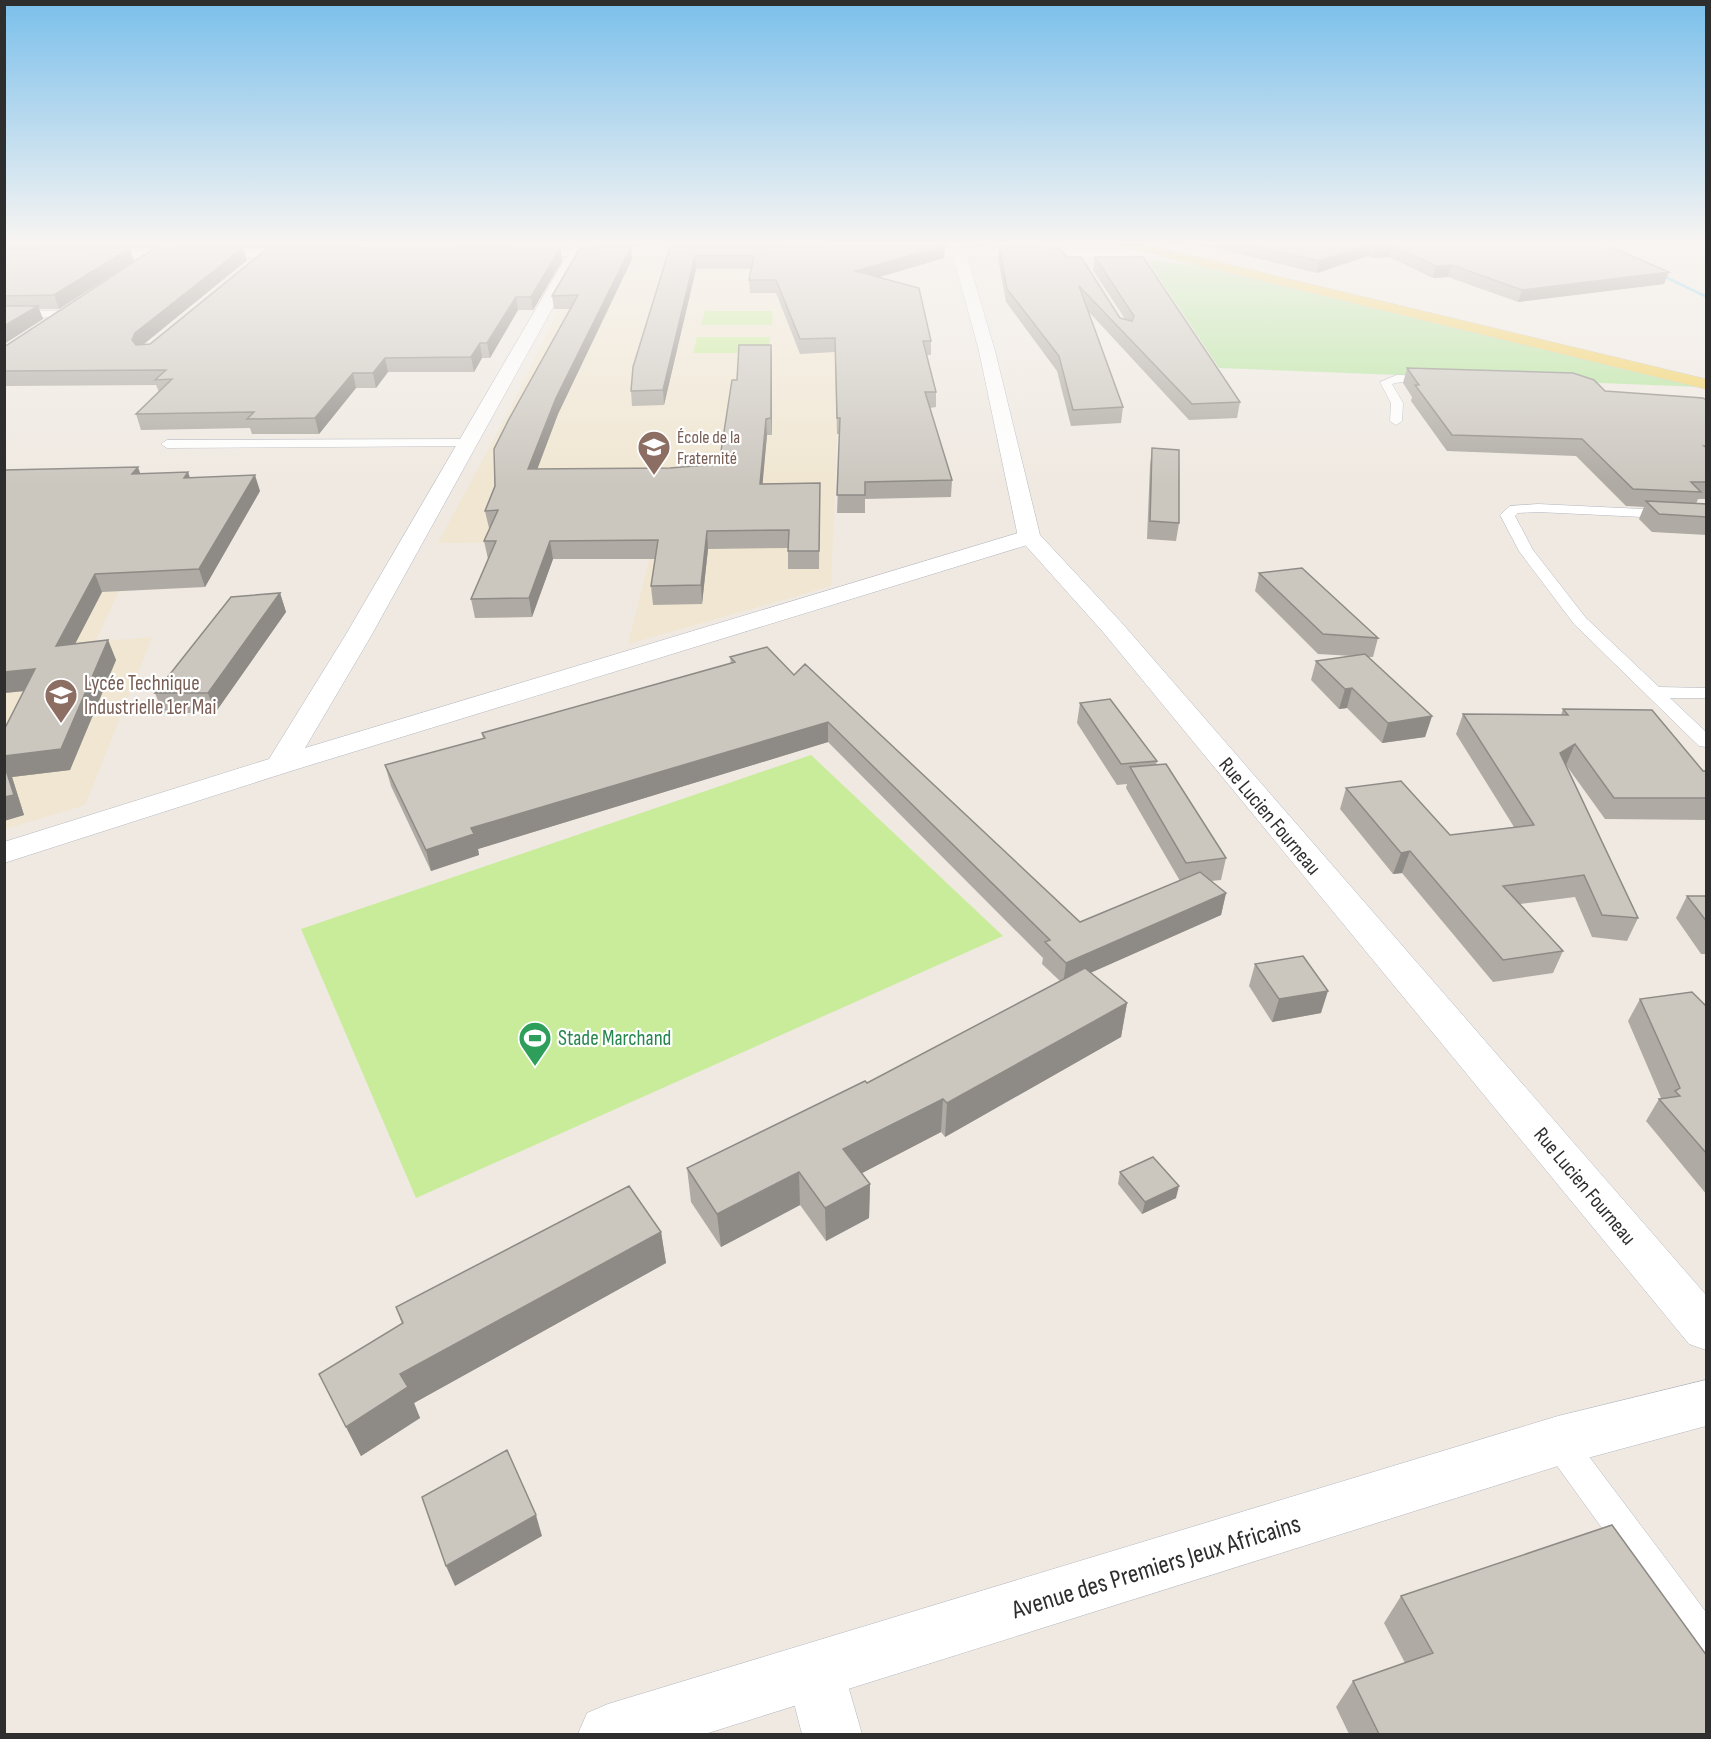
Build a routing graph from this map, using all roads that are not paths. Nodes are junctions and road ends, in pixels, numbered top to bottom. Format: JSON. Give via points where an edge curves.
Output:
{"nodes":[{"id":1,"x":53,"y":323,"type":"edge"},
{"id":2,"x":537,"y":323,"type":"edge"},
{"id":3,"x":979,"y":323,"type":"edge"},
{"id":4,"x":1455,"y":323,"type":"edge"},
{"id":5,"x":1492,"y":323,"type":"edge"},
{"id":6,"x":43,"y":330,"type":"edge"},
{"id":7,"x":1707,"y":374,"type":"edge"},
{"id":8,"x":1440,"y":379,"type":"edge"},
{"id":9,"x":1707,"y":384,"type":"edge"},
{"id":10,"x":1396,"y":421,"type":"dead end"},
{"id":11,"x":469,"y":443,"type":"junction"},
{"id":12,"x":167,"y":444,"type":"dead end"},
{"id":13,"x":1707,"y":516,"type":"edge"},
{"id":14,"x":1029,"y":537,"type":"junction"},
{"id":15,"x":1654,"y":692,"type":"junction"},
{"id":16,"x":1707,"y":693,"type":"edge"},
{"id":17,"x":1707,"y":742,"type":"edge"},
{"id":18,"x":280,"y":765,"type":"junction"},
{"id":19,"x":4,"y":853,"type":"edge"},
{"id":20,"x":1707,"y":1329,"type":"edge"},
{"id":21,"x":1707,"y":1403,"type":"edge"},
{"id":22,"x":1557,"y":1441,"type":"junction"},
{"id":23,"x":1707,"y":1641,"type":"edge"},
{"id":24,"x":815,"y":1672,"type":"junction"},
{"id":25,"x":608,"y":1734,"type":"edge"},
{"id":26,"x":832,"y":1734,"type":"edge"}],
"edges":[{"from":1,"to":6,"type":"street"},
{"from":2,"to":11,"type":"street"},
{"from":3,"to":14,"type":"street","name":"Rue Lucien Fourneau"},
{"from":4,"to":9,"type":"main road"},
{"from":5,"to":7,"type":"main road"},
{"from":8,"to":10,"type":"lane","via":[[1397,378],[1386,382],[1397,402]]},
{"from":11,"to":12,"type":"lane"},
{"from":11,"to":18,"type":"street"},
{"from":13,"to":15,"type":"lane","via":[[1538,508],[1515,509],[1507,515],[1526,551],[1580,621]]},
{"from":14,"to":18,"type":"street"},
{"from":14,"to":20,"type":"street","name":"Rue Lucien Fourneau","via":[[1112,627]]},
{"from":15,"to":16,"type":"lane"},
{"from":15,"to":17,"type":"lane"},
{"from":18,"to":19,"type":"street"},
{"from":21,"to":22,"type":"street","name":"Avenue des Premiers Jeux Africains"},
{"from":22,"to":23,"type":"lane"},
{"from":22,"to":24,"type":"street","name":"Avenue des Premiers Jeux Africains"},
{"from":24,"to":25,"type":"street","name":"Avenue des Premiers Jeux Africains"},
{"from":24,"to":26,"type":"street"}]}
